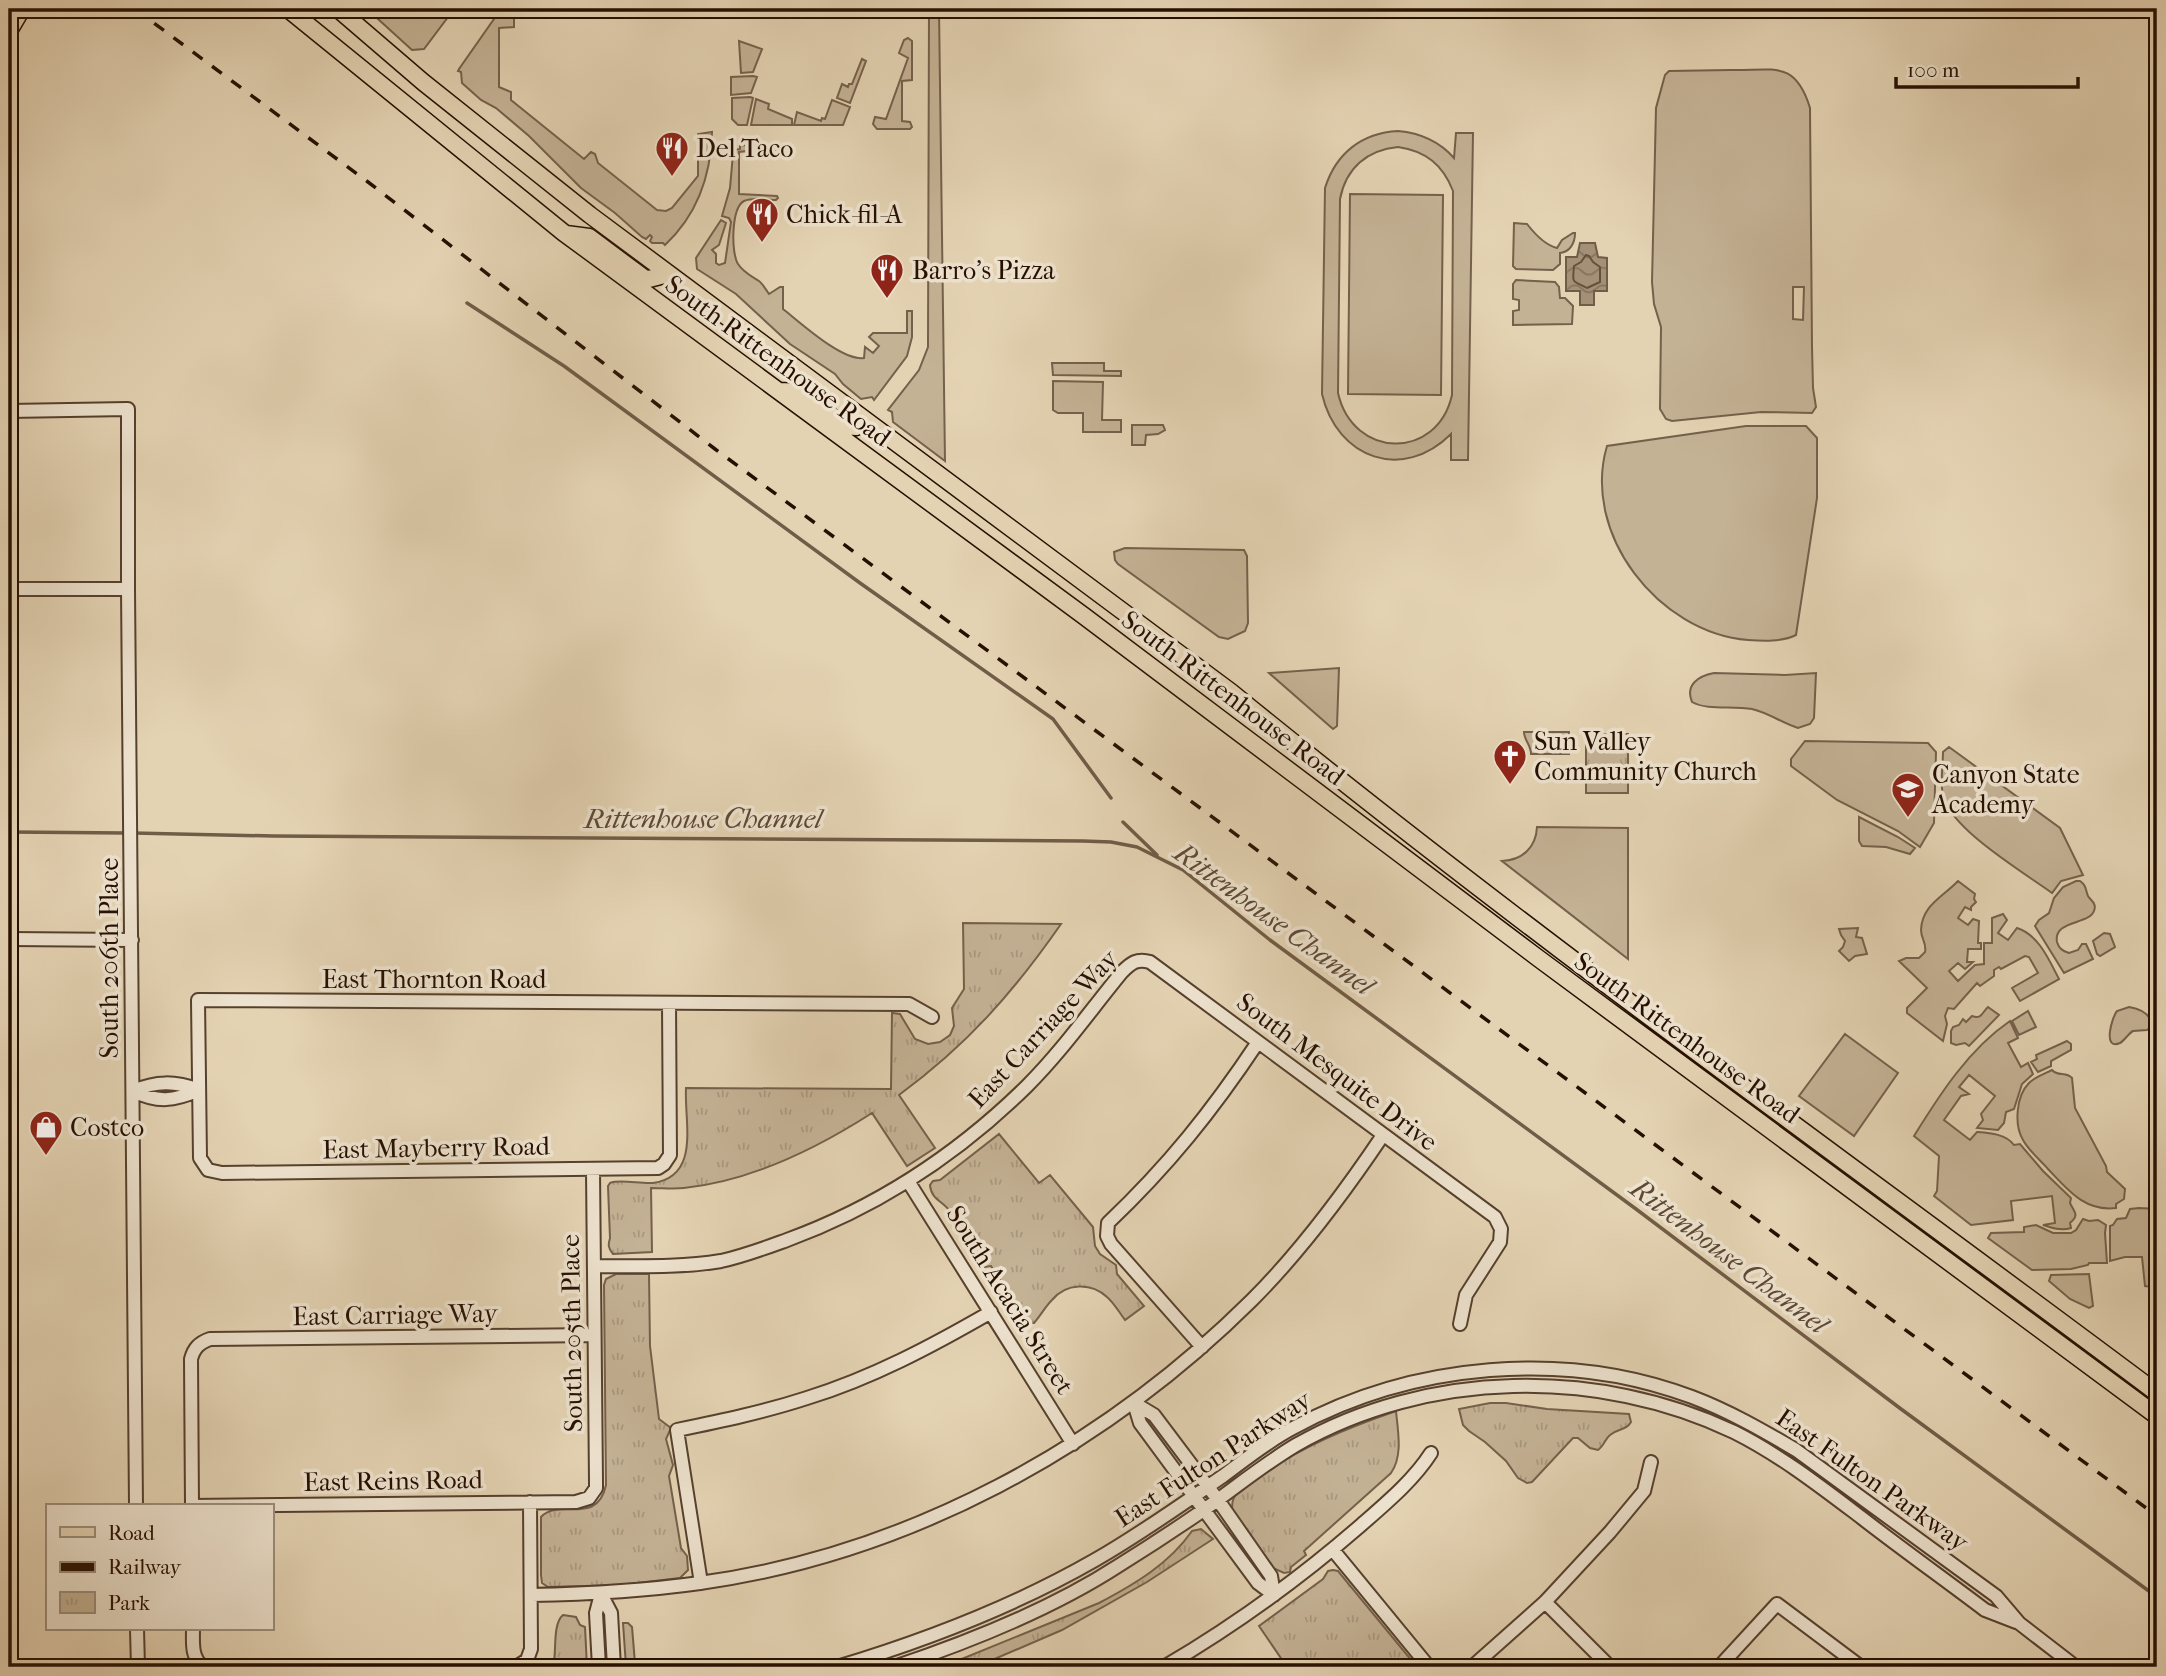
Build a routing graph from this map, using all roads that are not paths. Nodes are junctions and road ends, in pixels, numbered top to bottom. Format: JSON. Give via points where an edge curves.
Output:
{"nodes":[{"id":1,"x":22,"y":9,"type":"edge"},
{"id":2,"x":288,"y":9,"type":"edge"},
{"id":3,"x":338,"y":9,"type":"edge"},
{"id":4,"x":9,"y":31,"type":"edge"},
{"id":5,"x":423,"y":82,"type":"junction"},
{"id":6,"x":404,"y":103,"type":"junction"},
{"id":7,"x":564,"y":233,"type":"junction"},
{"id":8,"x":668,"y":274,"type":"junction"},
{"id":9,"x":777,"y":390,"type":"junction"},
{"id":10,"x":9,"y":411,"type":"edge"},
{"id":11,"x":866,"y":422,"type":"junction"},
{"id":12,"x":9,"y":589,"type":"edge"},
{"id":13,"x":128,"y":589,"type":"junction"},
{"id":14,"x":1227,"y":689,"type":"junction"},
{"id":15,"x":1211,"y":711,"type":"junction"},
{"id":16,"x":9,"y":939,"type":"edge"},
{"id":17,"x":132,"y":940,"type":"junction"},
{"id":18,"x":1140,"y":960,"type":"joint"},
{"id":19,"x":669,"y":1003,"type":"junction"},
{"id":20,"x":932,"y":1017,"type":"dead end"},
{"id":21,"x":1258,"y":1042,"type":"junction"},
{"id":22,"x":199,"y":1090,"type":"junction"},
{"id":23,"x":133,"y":1091,"type":"junction"},
{"id":24,"x":1384,"y":1135,"type":"junction"},
{"id":25,"x":593,"y":1170,"type":"junction"},
{"id":26,"x":908,"y":1181,"type":"junction"},
{"id":27,"x":1876,"y":1185,"type":"junction"},
{"id":28,"x":1864,"y":1200,"type":"junction"},
{"id":29,"x":594,"y":1266,"type":"junction"},
{"id":30,"x":991,"y":1312,"type":"junction"},
{"id":31,"x":1460,"y":1324,"type":"dead end"},
{"id":32,"x":594,"y":1335,"type":"junction"},
{"id":33,"x":1202,"y":1347,"type":"junction"},
{"id":34,"x":2157,"y":1393,"type":"edge"},
{"id":35,"x":1134,"y":1403,"type":"junction"},
{"id":36,"x":2157,"y":1416,"type":"edge"},
{"id":37,"x":1073,"y":1444,"type":"junction"},
{"id":38,"x":1431,"y":1453,"type":"dead end"},
{"id":39,"x":1651,"y":1462,"type":"dead end"},
{"id":40,"x":1208,"y":1486,"type":"junction"},
{"id":41,"x":592,"y":1495,"type":"joint"},
{"id":42,"x":1195,"y":1495,"type":"junction"},
{"id":43,"x":1218,"y":1500,"type":"junction"},
{"id":44,"x":530,"y":1502,"type":"junction"},
{"id":45,"x":136,"y":1504,"type":"edge"},
{"id":46,"x":192,"y":1504,"type":"edge"},
{"id":47,"x":273,"y":1505,"type":"edge"},
{"id":48,"x":1205,"y":1509,"type":"junction"},
{"id":49,"x":1332,"y":1550,"type":"junction"},
{"id":50,"x":701,"y":1583,"type":"junction"},
{"id":51,"x":601,"y":1594,"type":"junction"},
{"id":52,"x":531,"y":1595,"type":"junction"},
{"id":53,"x":1274,"y":1595,"type":"junction"},
{"id":54,"x":1545,"y":1602,"type":"junction"},
{"id":55,"x":2019,"y":1623,"type":"junction"},
{"id":56,"x":137,"y":1630,"type":"edge"},
{"id":57,"x":193,"y":1630,"type":"edge"},
{"id":58,"x":521,"y":1663,"type":"edge"},
{"id":59,"x":138,"y":1667,"type":"edge"},
{"id":60,"x":202,"y":1667,"type":"edge"},
{"id":61,"x":599,"y":1667,"type":"edge"},
{"id":62,"x":614,"y":1667,"type":"edge"},
{"id":63,"x":837,"y":1667,"type":"edge"},
{"id":64,"x":894,"y":1667,"type":"edge"},
{"id":65,"x":1164,"y":1667,"type":"edge"},
{"id":66,"x":1429,"y":1667,"type":"edge"},
{"id":67,"x":1472,"y":1667,"type":"edge"},
{"id":68,"x":1610,"y":1667,"type":"edge"},
{"id":69,"x":1719,"y":1667,"type":"edge"},
{"id":70,"x":1861,"y":1667,"type":"edge"},
{"id":71,"x":2076,"y":1667,"type":"edge"}],
"edges":[{"from":1,"to":4,"type":"main road"},
{"from":2,"to":6,"type":"main road","name":"South Rittenhouse Road"},
{"from":3,"to":5,"type":"main road","name":"South Rittenhouse Road"},
{"from":5,"to":6,"type":"main road"},
{"from":5,"to":8,"type":"main road","name":"South Rittenhouse Road"},
{"from":6,"to":7,"type":"main road","name":"South Rittenhouse Road"},
{"from":7,"to":8,"type":"main road","via":[[589,237],[644,278]]},
{"from":7,"to":9,"type":"main road","name":"South Rittenhouse Road"},
{"from":8,"to":11,"type":"main road","name":"South Rittenhouse Road"},
{"from":9,"to":11,"type":"main road","via":[[799,392],[847,426]]},
{"from":9,"to":15,"type":"main road","name":"South Rittenhouse Road"},
{"from":10,"to":13,"type":"street","name":"South 206th Place","via":[[128,410]]},
{"from":11,"to":14,"type":"main road","name":"South Rittenhouse Road"},
{"from":12,"to":13,"type":"street"},
{"from":13,"to":17,"type":"street","name":"South 206th Place"},
{"from":14,"to":15,"type":"main road"},
{"from":14,"to":27,"type":"main road","name":"South Rittenhouse Road","via":[[1646,1015]]},
{"from":15,"to":28,"type":"main road","name":"South Rittenhouse Road"},
{"from":16,"to":17,"type":"street"},
{"from":17,"to":23,"type":"street","name":"South 206th Place"},
{"from":18,"to":21,"type":"street","name":"South Mesquite Drive","via":[[1150,962]]},
{"from":18,"to":26,"type":"street","name":"East Carriage Way","via":[[1122,972],[1027,1086],[982,1127]]},
{"from":19,"to":20,"type":"street","name":"East Thornton Road","via":[[909,1004]]},
{"from":19,"to":22,"type":"street","name":"East Thornton Road","via":[[198,1000]]},
{"from":19,"to":25,"type":"street","name":"East Mayberry Road","via":[[668,1160],[651,1169]]},
{"from":21,"to":24,"type":"street","name":"South Mesquite Drive"},
{"from":21,"to":33,"type":"street","via":[[1186,1143],[1108,1223],[1111,1244]]},
{"from":22,"to":23,"type":"street","via":[[179,1099],[150,1099]]},
{"from":22,"to":25,"type":"street","name":"East Mayberry Road","via":[[200,1158],[208,1170],[222,1173]]},
{"from":23,"to":45,"type":"street","name":"South 206th Place"},
{"from":24,"to":31,"type":"street","name":"South Mesquite Drive","via":[[1495,1217],[1502,1228],[1500,1242],[1466,1295]]},
{"from":24,"to":33,"type":"street","via":[[1297,1251]]},
{"from":25,"to":29,"type":"street","name":"South 205th Place"},
{"from":26,"to":29,"type":"street","name":"East Carriage Way","via":[[807,1233],[722,1261]]},
{"from":26,"to":30,"type":"street","name":"South Acacia Street"},
{"from":27,"to":28,"type":"main road"},
{"from":27,"to":34,"type":"main road","name":"South Rittenhouse Road"},
{"from":28,"to":36,"type":"main road","name":"South Rittenhouse Road"},
{"from":29,"to":32,"type":"street","name":"South 205th Place"},
{"from":30,"to":37,"type":"street","name":"South Acacia Street"},
{"from":30,"to":50,"type":"street","via":[[932,1346],[846,1384],[743,1417],[677,1430]]},
{"from":32,"to":41,"type":"street","name":"South 205th Place","via":[[596,1482]]},
{"from":32,"to":46,"type":"street","name":"East Carriage Way","via":[[210,1339],[197,1346],[191,1359]]},
{"from":33,"to":35,"type":"street"},
{"from":35,"to":37,"type":"street"},
{"from":35,"to":40,"type":"street","via":[[1154,1415]]},
{"from":35,"to":42,"type":"street","via":[[1140,1423]]},
{"from":37,"to":50,"type":"street","via":[[1015,1478],[893,1532],[766,1571]]},
{"from":38,"to":49,"type":"street","via":[[1413,1476]]},
{"from":39,"to":54,"type":"street","via":[[1644,1491]]},
{"from":40,"to":42,"type":"street","name":"East Fulton Parkway"},
{"from":40,"to":43,"type":"street"},
{"from":40,"to":55,"type":"street","name":"East Fulton Parkway","via":[[1291,1429],[1407,1384],[1485,1371],[1566,1370],[1606,1375],[1692,1397],[1796,1450],[1996,1596]]},
{"from":41,"to":44,"type":"street","name":"East Reins Road","via":[[576,1502]]},
{"from":42,"to":48,"type":"street"},
{"from":42,"to":63,"type":"street","name":"East Fulton Parkway","via":[[1097,1559],[1017,1600],[928,1639]]},
{"from":43,"to":48,"type":"street","name":"East Fulton Parkway"},
{"from":43,"to":53,"type":"street","via":[[1271,1576]]},
{"from":43,"to":55,"type":"street","name":"East Fulton Parkway","via":[[1297,1445],[1409,1400],[1472,1389],[1583,1388],[1665,1406],[1734,1432],[1809,1479],[1985,1610]]},
{"from":44,"to":47,"type":"street","name":"East Reins Road"},
{"from":44,"to":52,"type":"street"},
{"from":48,"to":53,"type":"street","via":[[1258,1583]]},
{"from":48,"to":64,"type":"street","name":"East Fulton Parkway","via":[[1058,1599],[978,1637]]},
{"from":49,"to":53,"type":"street"},
{"from":49,"to":66,"type":"street"},
{"from":50,"to":51,"type":"street"},
{"from":51,"to":52,"type":"street"},
{"from":51,"to":61,"type":"street","via":[[596,1613]]},
{"from":51,"to":62,"type":"street","via":[[611,1614]]},
{"from":52,"to":58,"type":"street","via":[[531,1648]]},
{"from":53,"to":65,"type":"street"},
{"from":54,"to":67,"type":"street"},
{"from":54,"to":68,"type":"street"},
{"from":55,"to":71,"type":"street","name":"East Fulton Parkway"},
{"from":56,"to":59,"type":"street"},
{"from":57,"to":60,"type":"street","via":[[193,1652]]},
{"from":69,"to":70,"type":"street","via":[[1777,1604]]}]}
